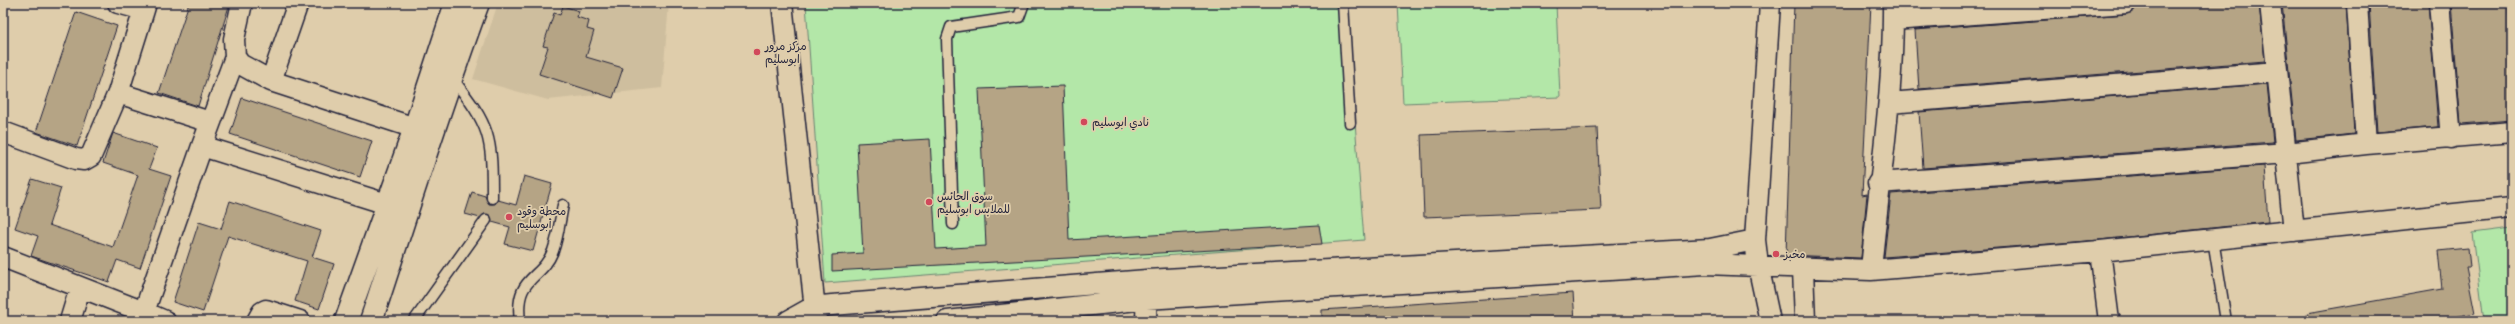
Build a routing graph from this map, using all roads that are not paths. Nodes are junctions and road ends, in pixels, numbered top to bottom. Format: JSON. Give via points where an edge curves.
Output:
{"nodes":[{"id":1,"x":118,"y":3,"type":"edge"},
{"id":2,"x":242,"y":3,"type":"edge"},
{"id":3,"x":298,"y":3,"type":"edge"},
{"id":4,"x":456,"y":3,"type":"edge"},
{"id":5,"x":478,"y":3,"type":"edge"},
{"id":6,"x":782,"y":3,"type":"edge"},
{"id":7,"x":1024,"y":3,"type":"edge"},
{"id":8,"x":1343,"y":3,"type":"edge"},
{"id":9,"x":1770,"y":3,"type":"edge"},
{"id":10,"x":2126,"y":3,"type":"edge"},
{"id":11,"x":2270,"y":3,"type":"edge"},
{"id":12,"x":2356,"y":3,"type":"edge"},
{"id":13,"x":2439,"y":3,"type":"edge"},
{"id":14,"x":145,"y":6,"type":"edge"},
{"id":15,"x":1893,"y":12,"type":"edge"},
{"id":16,"x":234,"y":57,"type":"junction"},
{"id":17,"x":2277,"y":72,"type":"junction"},
{"id":18,"x":451,"y":76,"type":"junction"},
{"id":19,"x":271,"y":81,"type":"junction"},
{"id":20,"x":118,"y":93,"type":"junction"},
{"id":21,"x":1889,"y":103,"type":"junction"},
{"id":22,"x":210,"y":122,"type":"junction"},
{"id":23,"x":1350,"y":123,"type":"dead end"},
{"id":24,"x":415,"y":128,"type":"junction"},
{"id":25,"x":3,"y":132,"type":"edge"},
{"id":26,"x":2512,"y":132,"type":"edge"},
{"id":27,"x":2452,"y":138,"type":"junction"},
{"id":28,"x":2366,"y":144,"type":"junction"},
{"id":29,"x":202,"y":146,"type":"junction"},
{"id":30,"x":2287,"y":153,"type":"junction"},
{"id":31,"x":1878,"y":183,"type":"junction"},
{"id":32,"x":492,"y":198,"type":"dead end"},
{"id":33,"x":387,"y":204,"type":"junction"},
{"id":34,"x":563,"y":205,"type":"dead end"},
{"id":35,"x":2512,"y":208,"type":"edge"},
{"id":36,"x":486,"y":220,"type":"dead end"},
{"id":37,"x":953,"y":224,"type":"dead end"},
{"id":38,"x":2294,"y":231,"type":"junction"},
{"id":39,"x":2213,"y":239,"type":"junction"},
{"id":40,"x":1755,"y":240,"type":"junction"},
{"id":41,"x":2100,"y":251,"type":"junction"},
{"id":42,"x":3,"y":257,"type":"edge"},
{"id":43,"x":1758,"y":265,"type":"junction"},
{"id":44,"x":1802,"y":269,"type":"junction"},
{"id":45,"x":1871,"y":270,"type":"junction"},
{"id":46,"x":80,"y":288,"type":"junction"},
{"id":47,"x":1147,"y":290,"type":"junction"},
{"id":48,"x":815,"y":314,"type":"edge"},
{"id":49,"x":143,"y":316,"type":"edge"},
{"id":50,"x":70,"y":321,"type":"edge"},
{"id":51,"x":165,"y":321,"type":"edge"},
{"id":52,"x":257,"y":321,"type":"edge"},
{"id":53,"x":300,"y":321,"type":"edge"},
{"id":54,"x":346,"y":321,"type":"edge"},
{"id":55,"x":371,"y":321,"type":"edge"},
{"id":56,"x":414,"y":321,"type":"edge"},
{"id":57,"x":520,"y":321,"type":"edge"},
{"id":58,"x":788,"y":321,"type":"edge"},
{"id":59,"x":947,"y":321,"type":"edge"},
{"id":60,"x":1146,"y":321,"type":"edge"},
{"id":61,"x":1770,"y":321,"type":"edge"},
{"id":62,"x":1805,"y":321,"type":"edge"},
{"id":63,"x":2109,"y":321,"type":"edge"},
{"id":64,"x":2226,"y":321,"type":"edge"}],
"edges":[{"from":1,"to":14,"type":"street"},
{"from":2,"to":16,"type":"street","via":[[234,39]]},
{"from":3,"to":19,"type":"street"},
{"from":4,"to":24,"type":"main road"},
{"from":5,"to":18,"type":"main road"},
{"from":6,"to":48,"type":"street"},
{"from":7,"to":37,"type":"lane","via":[[1019,17],[951,26],[947,39]]},
{"from":8,"to":23,"type":"lane"},
{"from":9,"to":40,"type":"street"},
{"from":10,"to":15,"type":"street"},
{"from":11,"to":17,"type":"street"},
{"from":12,"to":28,"type":"street"},
{"from":13,"to":27,"type":"street"},
{"from":14,"to":20,"type":"street"},
{"from":15,"to":21,"type":"street"},
{"from":16,"to":19,"type":"street","via":[[240,64]]},
{"from":16,"to":22,"type":"street"},
{"from":17,"to":21,"type":"street"},
{"from":17,"to":30,"type":"street"},
{"from":18,"to":32,"type":"lane","via":[[476,108],[487,129],[492,150]]},
{"from":18,"to":55,"type":"main road"},
{"from":19,"to":24,"type":"street"},
{"from":20,"to":22,"type":"street"},
{"from":20,"to":25,"type":"street","via":[[94,150],[84,160]]},
{"from":21,"to":31,"type":"street"},
{"from":22,"to":29,"type":"street"},
{"from":24,"to":33,"type":"main road"},
{"from":26,"to":27,"type":"street"},
{"from":27,"to":28,"type":"street"},
{"from":28,"to":30,"type":"street"},
{"from":29,"to":33,"type":"street"},
{"from":29,"to":49,"type":"street"},
{"from":30,"to":31,"type":"street"},
{"from":30,"to":38,"type":"street"},
{"from":31,"to":45,"type":"street"},
{"from":33,"to":54,"type":"main road"},
{"from":34,"to":57,"type":"lane","via":[[552,252],[524,284],[518,308]]},
{"from":35,"to":38,"type":"street"},
{"from":36,"to":56,"type":"lane"},
{"from":38,"to":39,"type":"street"},
{"from":39,"to":41,"type":"street"},
{"from":39,"to":64,"type":"lane"},
{"from":40,"to":43,"type":"street"},
{"from":40,"to":47,"type":"street","via":[[1710,249]]},
{"from":41,"to":45,"type":"street"},
{"from":41,"to":63,"type":"street"},
{"from":42,"to":46,"type":"street"},
{"from":43,"to":44,"type":"street"},
{"from":43,"to":47,"type":"street","via":[[1705,264]]},
{"from":43,"to":61,"type":"street"},
{"from":44,"to":45,"type":"street"},
{"from":44,"to":62,"type":"street"},
{"from":46,"to":49,"type":"street"},
{"from":46,"to":50,"type":"street"},
{"from":47,"to":48,"type":"street"},
{"from":47,"to":59,"type":"street"},
{"from":47,"to":60,"type":"street"},
{"from":48,"to":58,"type":"street"},
{"from":49,"to":51,"type":"street"},
{"from":52,"to":53,"type":"street","via":[[266,310]]}]}
